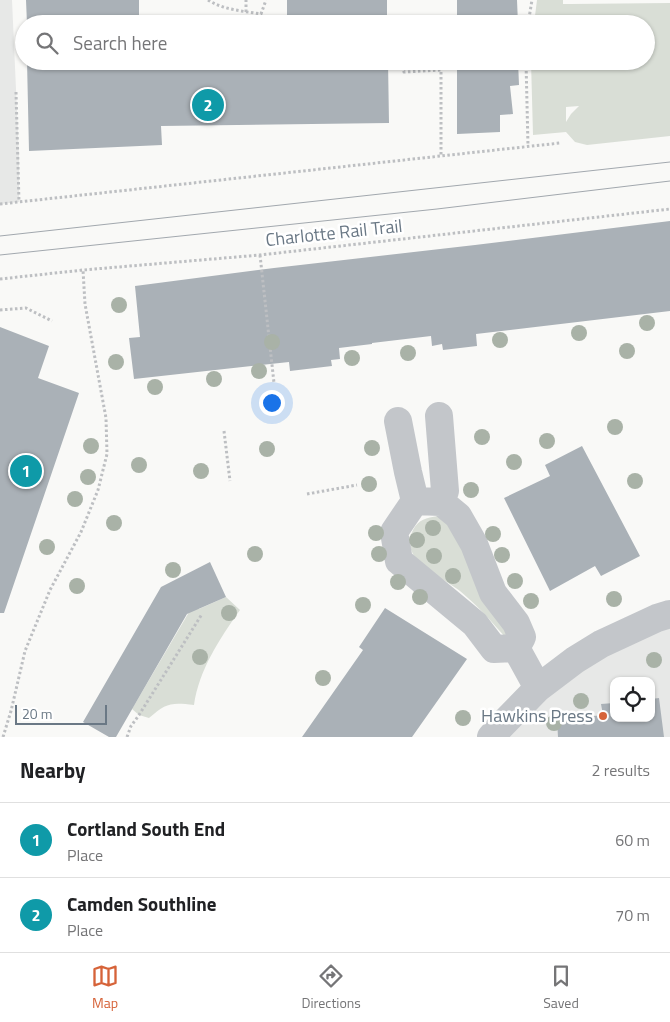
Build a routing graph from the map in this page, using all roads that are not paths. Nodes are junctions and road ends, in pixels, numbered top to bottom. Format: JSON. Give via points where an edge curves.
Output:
{"nodes":[{"id":1,"x":439,"y":416,"type":"dead end"},
{"id":2,"x":398,"y":421,"type":"dead end"},
{"id":3,"x":428,"y":502,"type":"junction"},
{"id":4,"x":670,"y":614,"type":"edge"},
{"id":5,"x":516,"y":648,"type":"junction"},
{"id":6,"x":538,"y":688,"type":"junction"},
{"id":7,"x":492,"y":737,"type":"edge"}],
"edges":[{"from":1,"to":3,"type":"street","via":[[445,491]]},
{"from":2,"to":3,"type":"street","via":[[408,472]]},
{"from":3,"to":5,"type":"street","via":[[458,516],[474,544],[493,593],[516,623],[522,637]]},
{"from":3,"to":5,"type":"street","via":[[394,532],[399,561],[475,624],[494,649]]},
{"from":4,"to":6,"type":"street","via":[[601,644]]},
{"from":5,"to":6,"type":"street"},
{"from":6,"to":7,"type":"street"}]}
